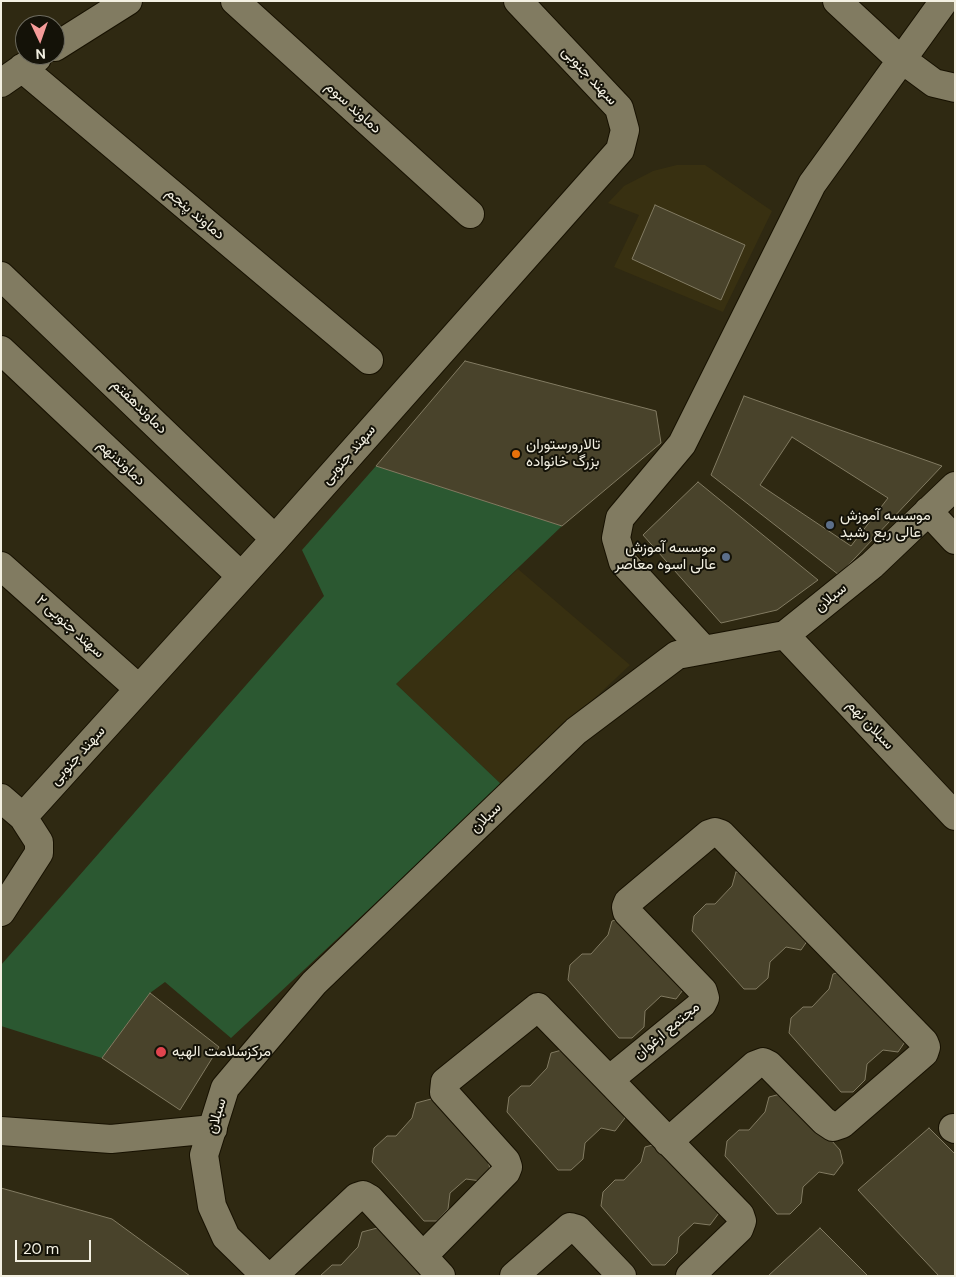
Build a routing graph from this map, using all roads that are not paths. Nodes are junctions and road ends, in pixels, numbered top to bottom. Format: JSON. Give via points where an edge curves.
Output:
{"nodes":[{"id":1,"x":128,"y":1,"type":"edge"},
{"id":2,"x":235,"y":1,"type":"edge"},
{"id":3,"x":518,"y":1,"type":"edge"},
{"id":4,"x":836,"y":1,"type":"edge"},
{"id":5,"x":944,"y":1,"type":"edge"},
{"id":6,"x":65,"y":41,"type":"edge"},
{"id":7,"x":901,"y":59,"type":"junction"},
{"id":8,"x":22,"y":69,"type":"edge"},
{"id":9,"x":955,"y":88,"type":"edge"},
{"id":10,"x":470,"y":214,"type":"dead end"},
{"id":11,"x":1,"y":276,"type":"edge"},
{"id":12,"x":1,"y":350,"type":"edge"},
{"id":13,"x":369,"y":360,"type":"dead end"},
{"id":14,"x":955,"y":486,"type":"edge"},
{"id":15,"x":928,"y":512,"type":"junction"},
{"id":16,"x":275,"y":539,"type":"junction"},
{"id":17,"x":955,"y":540,"type":"edge"},
{"id":18,"x":1,"y":566,"type":"edge"},
{"id":19,"x":241,"y":576,"type":"junction"},
{"id":20,"x":785,"y":635,"type":"junction"},
{"id":21,"x":704,"y":650,"type":"junction"},
{"id":22,"x":138,"y":689,"type":"junction"},
{"id":23,"x":1,"y":798,"type":"edge"},
{"id":24,"x":955,"y":816,"type":"edge"},
{"id":25,"x":23,"y":817,"type":"junction"},
{"id":26,"x":1,"y":912,"type":"edge"},
{"id":27,"x":609,"y":1080,"type":"junction"},
{"id":28,"x":213,"y":1129,"type":"junction"},
{"id":29,"x":1,"y":1131,"type":"edge"},
{"id":30,"x":668,"y":1142,"type":"junction"},
{"id":31,"x":432,"y":1266,"type":"edge"},
{"id":32,"x":266,"y":1276,"type":"edge"},
{"id":33,"x":273,"y":1276,"type":"edge"},
{"id":34,"x":514,"y":1276,"type":"edge"},
{"id":35,"x":622,"y":1276,"type":"edge"},
{"id":36,"x":690,"y":1276,"type":"edge"}],
"edges":[{"from":1,"to":6,"type":"street"},
{"from":2,"to":10,"type":"street","name":"دماوند سوم"},
{"from":3,"to":16,"type":"street","name":"سهند جنوبی","via":[[619,108],[625,130],[620,150]]},
{"from":4,"to":7,"type":"street"},
{"from":5,"to":7,"type":"street"},
{"from":7,"to":9,"type":"street","via":[[934,83]]},
{"from":7,"to":21,"type":"street","via":[[812,184],[682,444],[620,518],[616,538],[623,562]]},
{"from":8,"to":13,"type":"street","name":"دماوند پنجم"},
{"from":11,"to":16,"type":"street","name":"دماوندهفتم"},
{"from":12,"to":19,"type":"street","name":"دماوندنهم"},
{"from":14,"to":15,"type":"street","name":"سبلان"},
{"from":15,"to":17,"type":"street"},
{"from":15,"to":20,"type":"street","name":"سبلان","via":[[872,565]]},
{"from":16,"to":19,"type":"street","name":"سهند جنوبی"},
{"from":18,"to":22,"type":"street","name":"سهند جنوبی ۲"},
{"from":19,"to":22,"type":"street","name":"سهند جنوبی"},
{"from":20,"to":21,"type":"street","name":"سبلان"},
{"from":20,"to":24,"type":"street","name":"سبلان نهم"},
{"from":21,"to":28,"type":"street","name":"سبلان","via":[[678,655],[576,731],[321,976],[225,1088]]},
{"from":22,"to":25,"type":"street","name":"سهند جنوبی"},
{"from":23,"to":25,"type":"street"},
{"from":25,"to":26,"type":"street","via":[[39,842],[39,853]]},
{"from":27,"to":30,"type":"street"},
{"from":27,"to":30,"type":"street","name":"مجتمع ارغوان","via":[[702,1004],[705,998],[704,991],[627,912],[626,907],[628,902],[715,832],[721,834],[926,1047],[924,1053],[842,1124],[833,1127],[824,1121],[769,1064],[762,1062]]},
{"from":27,"to":31,"type":"street","via":[[538,1007],[445,1082],[444,1092],[508,1167]]},
{"from":28,"to":29,"type":"street","via":[[111,1138]]},
{"from":28,"to":32,"type":"street","name":"سبلان","via":[[204,1155],[212,1206],[226,1236]]},
{"from":30,"to":36,"type":"street","via":[[740,1215],[742,1221],[739,1229]]},
{"from":31,"to":33,"type":"street","via":[[363,1194]]},
{"from":34,"to":35,"type":"street","via":[[570,1227],[577,1229]]}]}
